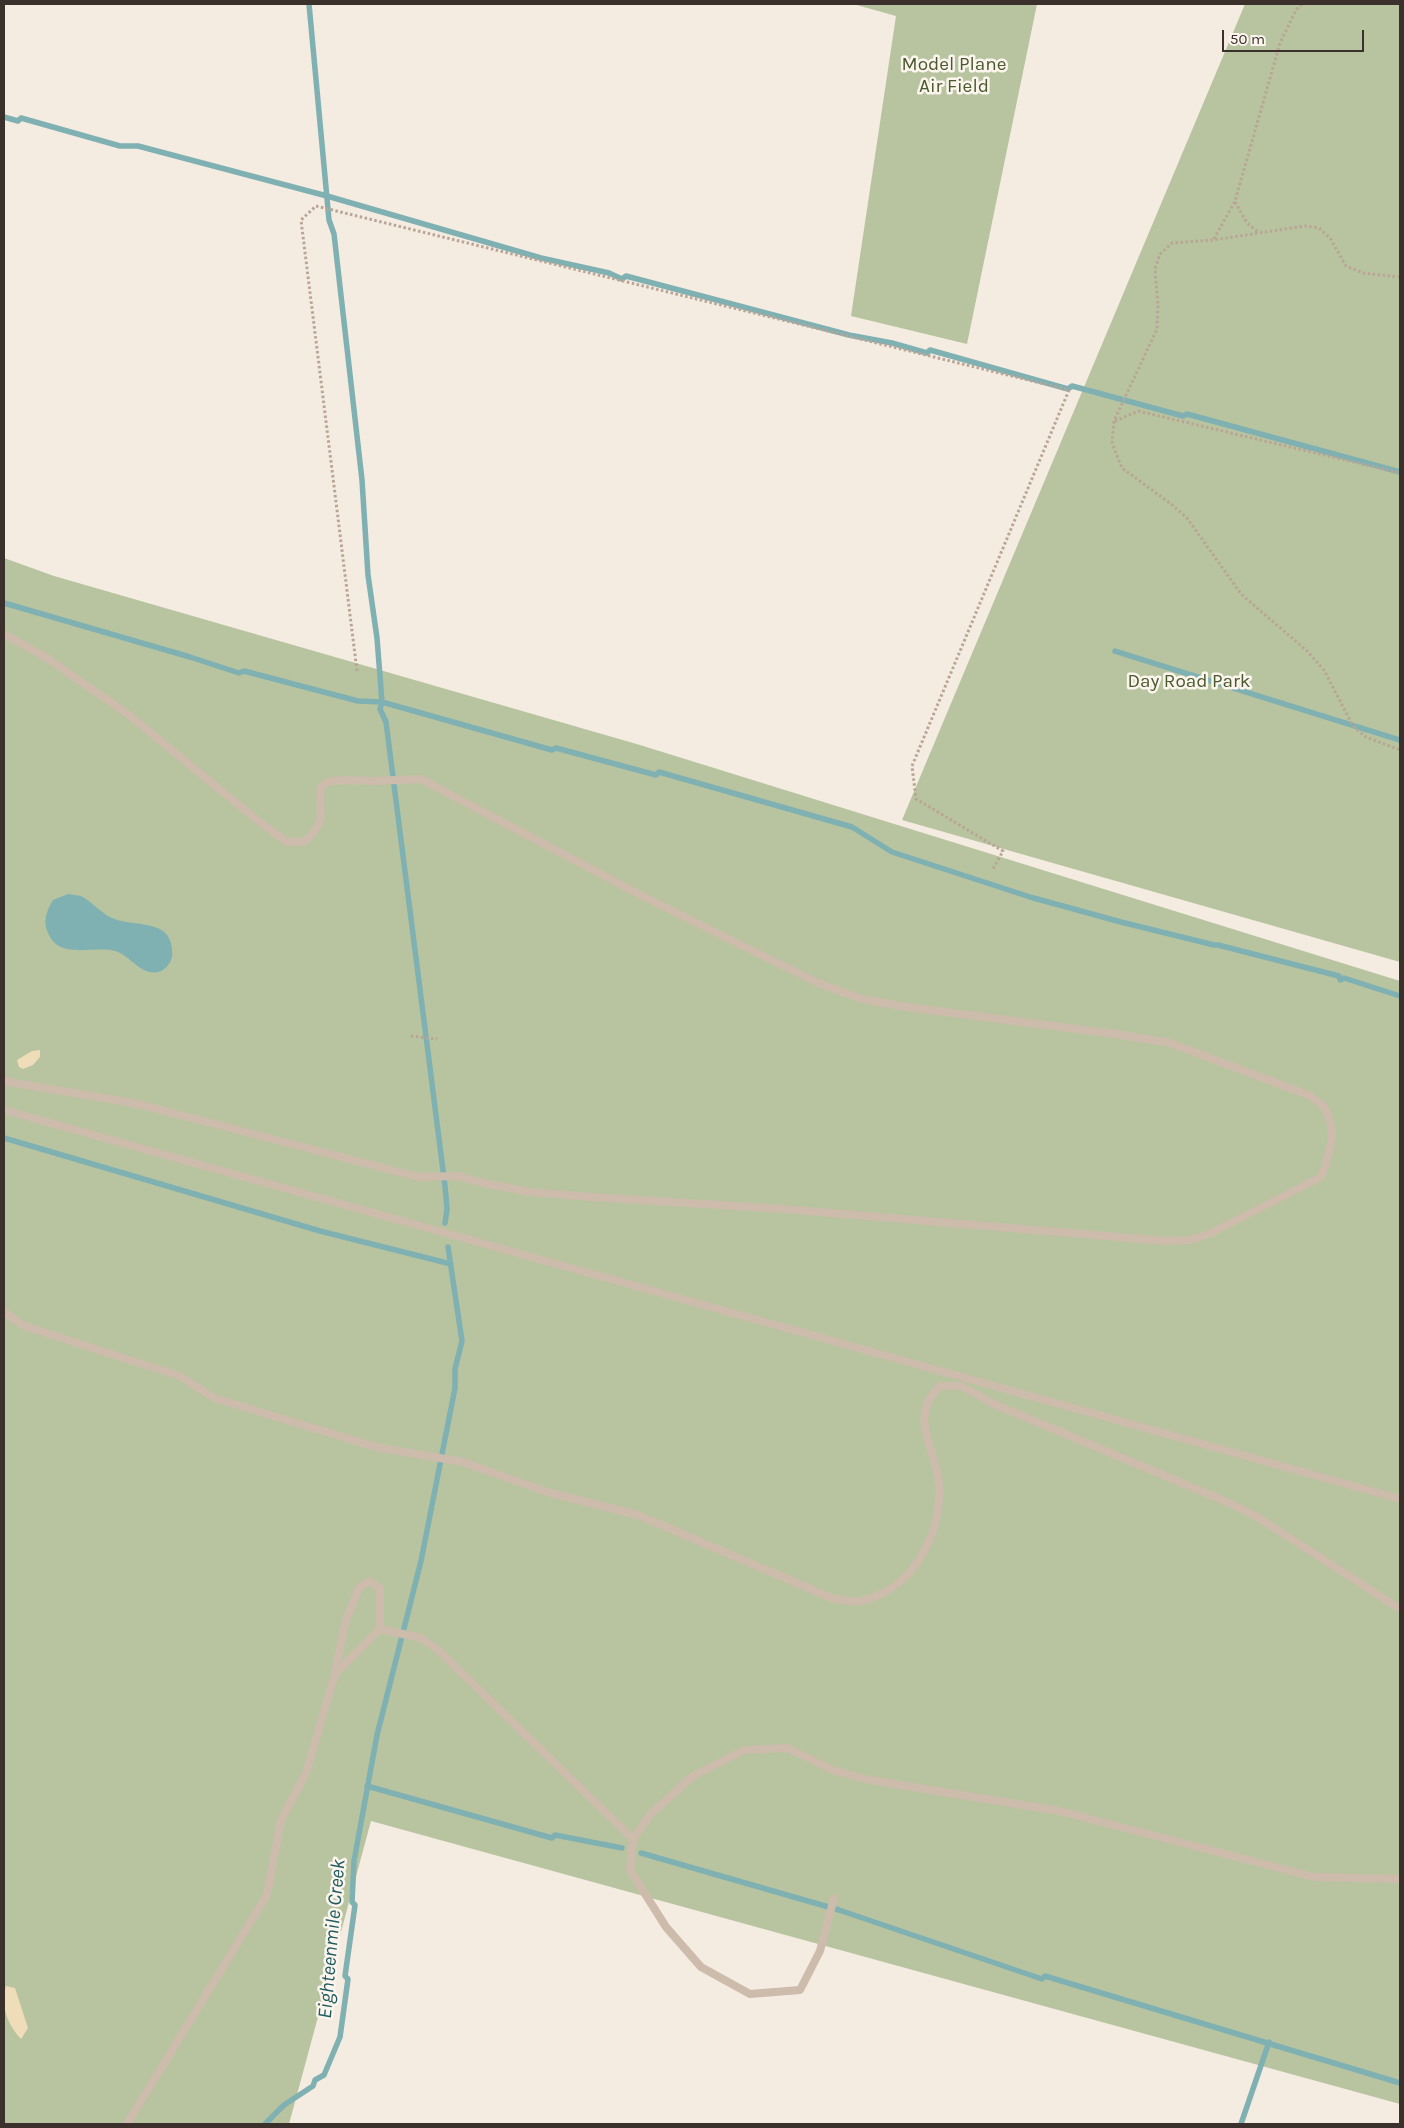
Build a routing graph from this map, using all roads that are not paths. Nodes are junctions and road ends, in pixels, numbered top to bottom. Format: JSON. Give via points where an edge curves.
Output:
{"nodes":[{"id":1,"x":4,"y":634,"type":"edge"},
{"id":2,"x":4,"y":1081,"type":"edge"},
{"id":3,"x":4,"y":1110,"type":"edge"},
{"id":4,"x":4,"y":1312,"type":"edge"},
{"id":5,"x":1400,"y":1499,"type":"edge"},
{"id":6,"x":1400,"y":1609,"type":"edge"},
{"id":7,"x":380,"y":1629,"type":"junction"},
{"id":8,"x":335,"y":1674,"type":"junction"},
{"id":9,"x":633,"y":1839,"type":"junction"},
{"id":10,"x":1400,"y":1879,"type":"edge"},
{"id":11,"x":834,"y":1898,"type":"dead end"},
{"id":12,"x":127,"y":2124,"type":"edge"}],
"edges":[{"from":1,"to":2,"type":"lane","via":[[47,658],[129,715],[288,842],[304,842],[318,829],[322,810],[321,787],[327,782],[421,779],[648,899],[818,983],[862,999],[906,1007],[1170,1043],[1311,1096],[1325,1107],[1332,1139],[1321,1177],[1211,1233],[1190,1240],[1166,1241],[783,1209],[547,1194],[456,1176],[418,1177],[138,1104]]},
{"from":3,"to":5,"type":"lane"},
{"from":4,"to":6,"type":"lane","via":[[24,1326],[180,1376],[214,1398],[376,1447],[458,1461],[547,1492],[638,1515],[834,1600],[862,1601],[890,1590],[912,1570],[930,1542],[938,1512],[939,1482],[923,1427],[930,1396],[940,1386],[961,1386],[994,1404],[1259,1518]]},
{"from":7,"to":8,"type":"lane"},
{"from":7,"to":8,"type":"lane","via":[[380,1588],[369,1581],[359,1588],[345,1623]]},
{"from":7,"to":9,"type":"lane","via":[[421,1638],[436,1649]]},
{"from":8,"to":12,"type":"lane","via":[[306,1773],[281,1820],[267,1895]]},
{"from":9,"to":10,"type":"lane","via":[[650,1815],[693,1776],[744,1750],[787,1748],[834,1770],[864,1779],[1059,1811],[1314,1878]]},
{"from":9,"to":11,"type":"lane","via":[[630,1870],[666,1927],[700,1966],[750,1994],[800,1990],[820,1951]]}]}
